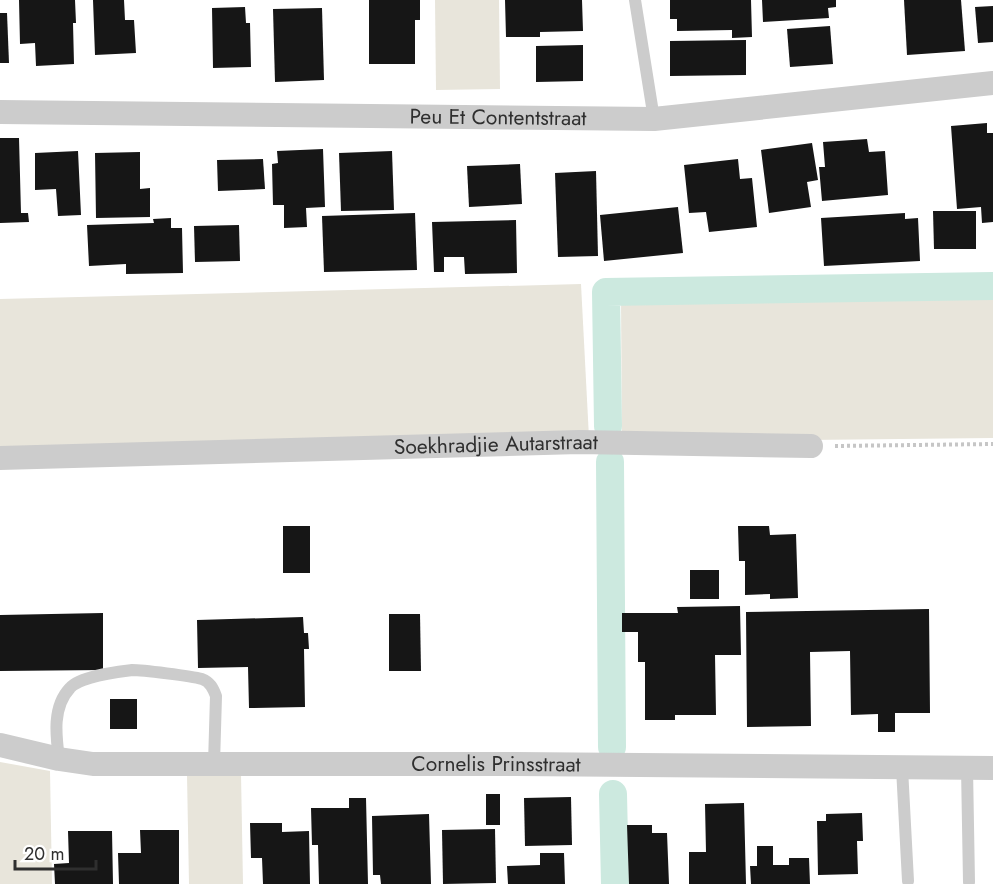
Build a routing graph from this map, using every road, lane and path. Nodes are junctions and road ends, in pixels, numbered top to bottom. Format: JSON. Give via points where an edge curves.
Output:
{"nodes":[{"id":1,"x":635,"y":0,"type":"edge"},
{"id":2,"x":993,"y":83,"type":"edge"},
{"id":3,"x":0,"y":112,"type":"edge"},
{"id":4,"x":654,"y":119,"type":"junction"},
{"id":5,"x":993,"y":444,"type":"edge"},
{"id":6,"x":811,"y":446,"type":"joint"},
{"id":7,"x":0,"y":458,"type":"edge"},
{"id":8,"x":0,"y":745,"type":"edge"},
{"id":9,"x":59,"y":759,"type":"junction"},
{"id":10,"x":214,"y":764,"type":"junction"},
{"id":11,"x":902,"y":768,"type":"junction"},
{"id":12,"x":967,"y":768,"type":"junction"},
{"id":13,"x":993,"y":768,"type":"edge"},
{"id":14,"x":908,"y":881,"type":"dead end"},
{"id":15,"x":969,"y":882,"type":"dead end"}],
"edges":[{"from":1,"to":4,"type":"lane"},
{"from":2,"to":4,"type":"street","name":"Peu Et Contentstraat"},
{"from":3,"to":4,"type":"street","name":"Peu Et Contentstraat"},
{"from":5,"to":6,"type":"path"},
{"from":6,"to":7,"type":"street","name":"Soekhradjie Autarstraat","via":[[579,442]]},
{"from":8,"to":9,"type":"street","name":"Cornelis Prinsstraat"},
{"from":9,"to":10,"type":"street","name":"Cornelis Prinsstraat","via":[[93,764]]},
{"from":9,"to":10,"type":"lane","via":[[56,729],[60,703],[71,686],[90,677],[134,670],[202,680],[212,686],[216,696]]},
{"from":10,"to":11,"type":"street","name":"Cornelis Prinsstraat"},
{"from":11,"to":12,"type":"street","name":"Cornelis Prinsstraat"},
{"from":11,"to":14,"type":"lane"},
{"from":12,"to":13,"type":"street","name":"Cornelis Prinsstraat"},
{"from":12,"to":15,"type":"lane"}]}
